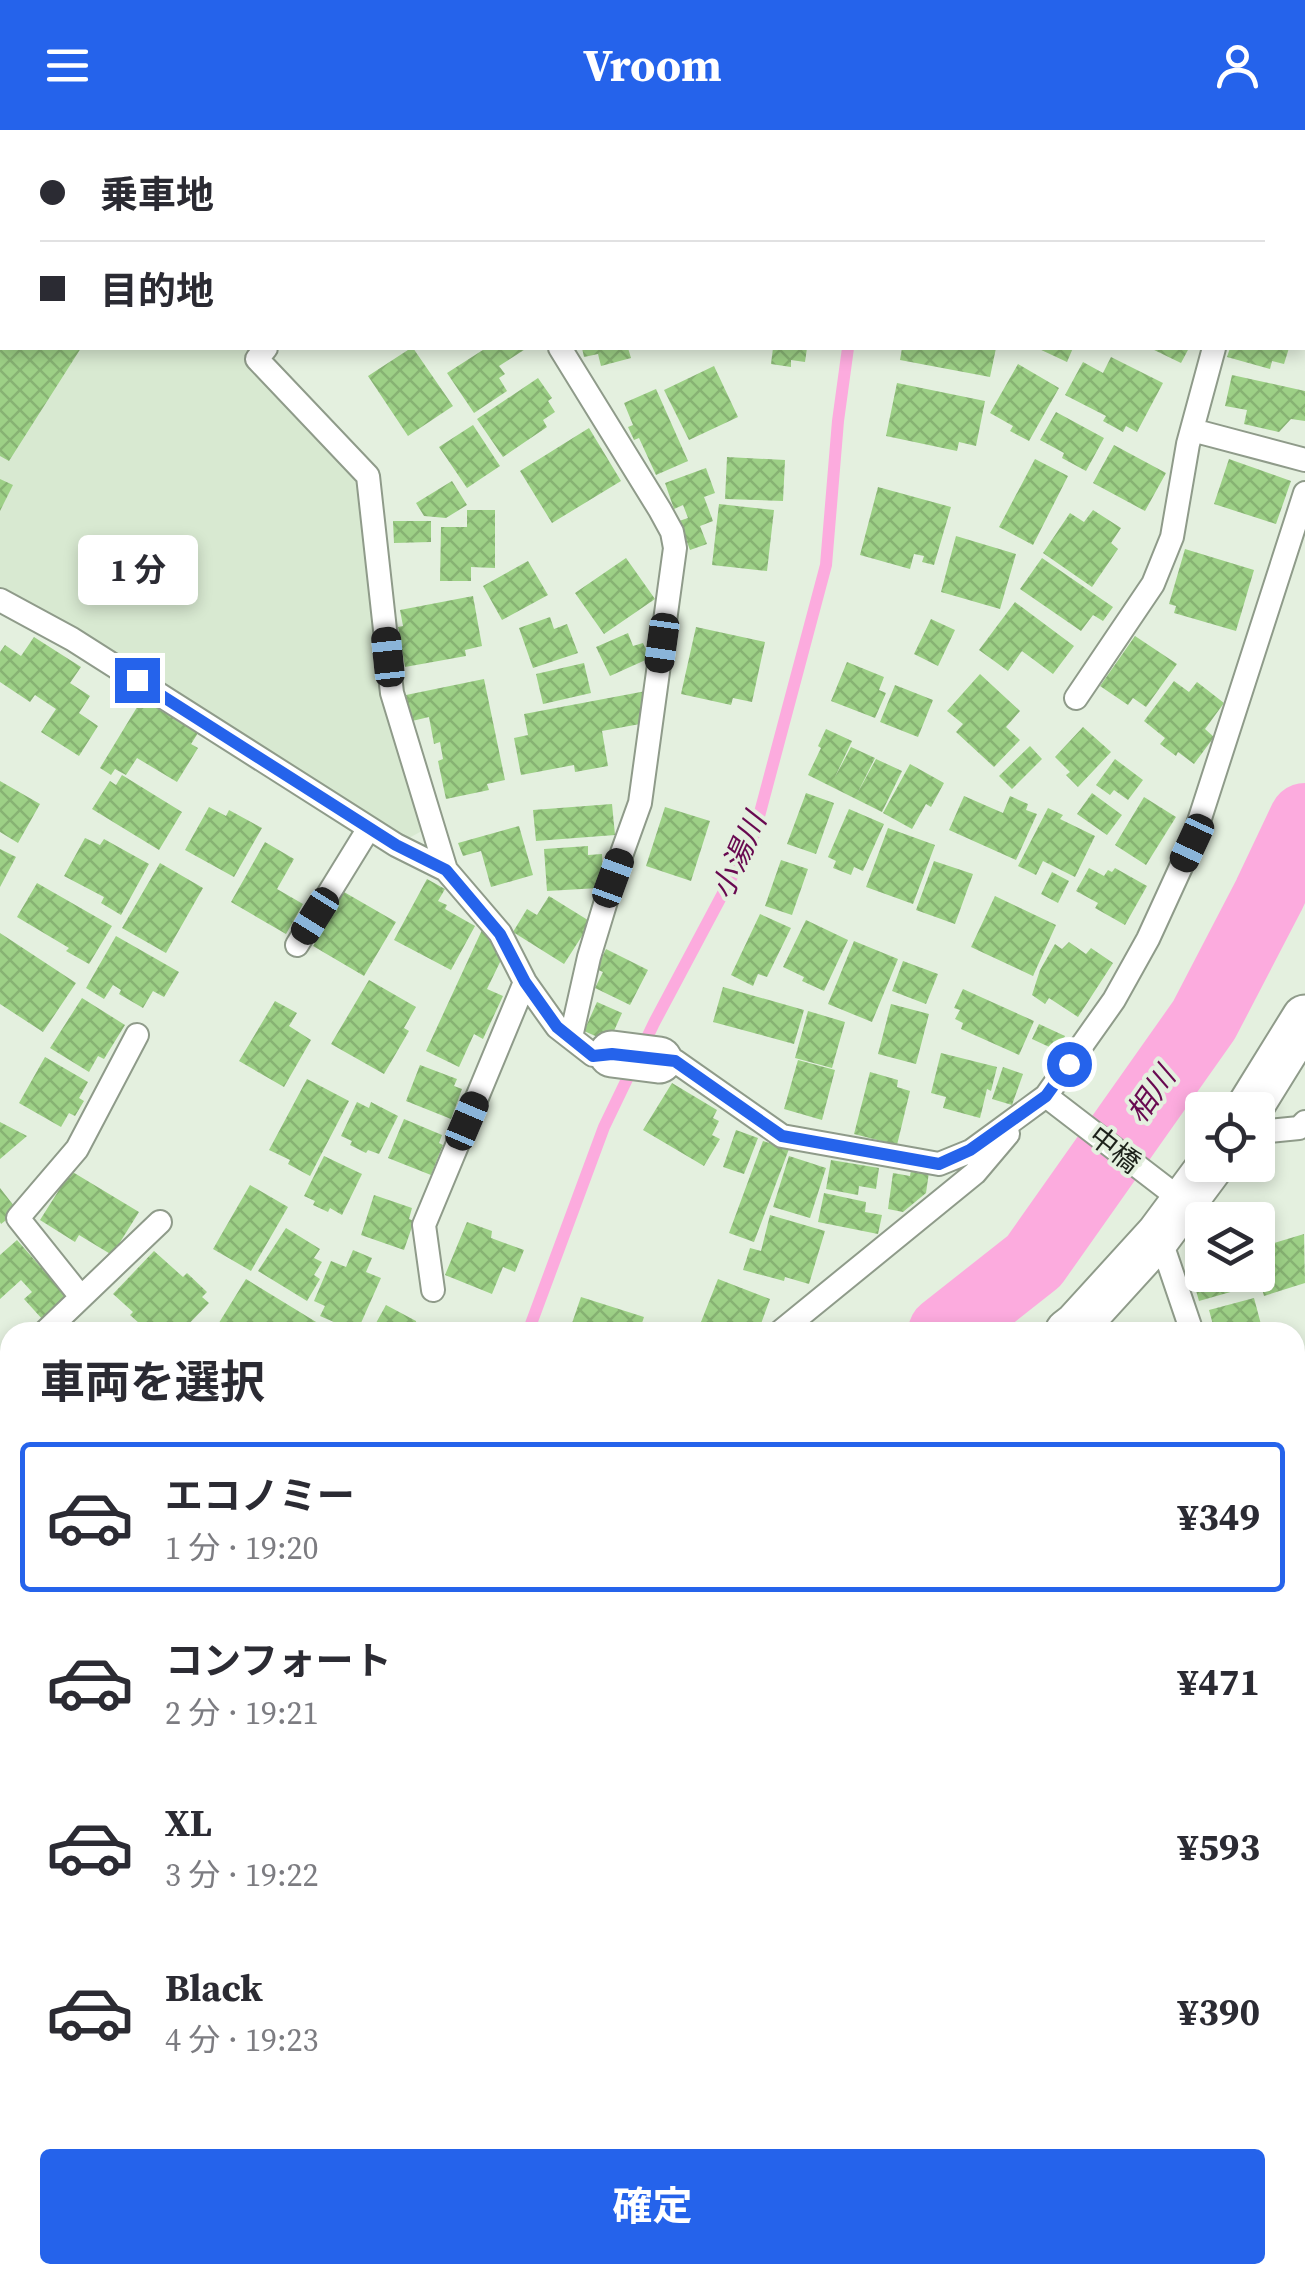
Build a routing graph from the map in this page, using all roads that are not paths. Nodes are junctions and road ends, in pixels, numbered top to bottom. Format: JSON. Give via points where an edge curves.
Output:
{"nodes":[{"id":1,"x":264,"y":350,"type":"edge"},
{"id":2,"x":561,"y":350,"type":"edge"},
{"id":3,"x":1213,"y":350,"type":"edge"},
{"id":4,"x":1192,"y":430,"type":"junction"},
{"id":5,"x":1305,"y":460,"type":"edge"},
{"id":6,"x":1305,"y":493,"type":"edge"},
{"id":7,"x":0,"y":600,"type":"edge"},
{"id":8,"x":1076,"y":698,"type":"dead end"},
{"id":9,"x":369,"y":828,"type":"junction"},
{"id":10,"x":446,"y":870,"type":"junction"},
{"id":11,"x":297,"y":945,"type":"dead end"},
{"id":12,"x":525,"y":982,"type":"junction"},
{"id":13,"x":1305,"y":1018,"type":"edge"},
{"id":14,"x":137,"y":1035,"type":"dead end"},
{"id":15,"x":571,"y":1038,"type":"junction"},
{"id":16,"x":612,"y":1054,"type":"joint"},
{"id":17,"x":659,"y":1060,"type":"joint"},
{"id":18,"x":1259,"y":1092,"type":"edge"},
{"id":19,"x":1040,"y":1100,"type":"junction"},
{"id":20,"x":1305,"y":1122,"type":"edge"},
{"id":21,"x":1275,"y":1130,"type":"edge"},
{"id":22,"x":1198,"y":1182,"type":"edge"},
{"id":23,"x":1171,"y":1219,"type":"junction"},
{"id":24,"x":160,"y":1222,"type":"dead end"},
{"id":25,"x":433,"y":1290,"type":"dead end"},
{"id":26,"x":81,"y":1297,"type":"junction"},
{"id":27,"x":55,"y":1322,"type":"edge"},
{"id":28,"x":792,"y":1322,"type":"edge"},
{"id":29,"x":1077,"y":1322,"type":"edge"},
{"id":30,"x":1190,"y":1322,"type":"edge"}],
"edges":[{"from":1,"to":10,"type":"lane","via":[[257,359],[368,476],[392,693]]},
{"from":2,"to":15,"type":"lane","via":[[660,510],[675,548],[640,804],[589,957]]},
{"from":3,"to":4,"type":"lane"},
{"from":4,"to":5,"type":"lane"},
{"from":4,"to":8,"type":"lane","via":[[1172,538],[1153,584]]},
{"from":6,"to":19,"type":"lane","via":[[1192,843],[1114,1000]]},
{"from":7,"to":9,"type":"lane"},
{"from":9,"to":10,"type":"lane"},
{"from":9,"to":11,"type":"lane"},
{"from":10,"to":12,"type":"lane","via":[[500,934]]},
{"from":12,"to":15,"type":"lane"},
{"from":12,"to":25,"type":"lane","via":[[424,1225]]},
{"from":13,"to":18,"type":"street"},
{"from":14,"to":26,"type":"lane","via":[[77,1149],[18,1218]]},
{"from":15,"to":16,"type":"lane","via":[[593,1056]]},
{"from":16,"to":17,"type":"street"},
{"from":17,"to":19,"type":"lane","via":[[675,1061],[782,1136],[939,1164]]},
{"from":19,"to":23,"type":"lane","name":"中橋"},
{"from":19,"to":28,"type":"lane","via":[[974,1173]]},
{"from":20,"to":21,"type":"lane"},
{"from":22,"to":23,"type":"street"},
{"from":23,"to":29,"type":"street"},
{"from":23,"to":30,"type":"lane"},
{"from":24,"to":26,"type":"lane"},
{"from":26,"to":27,"type":"lane"}]}
